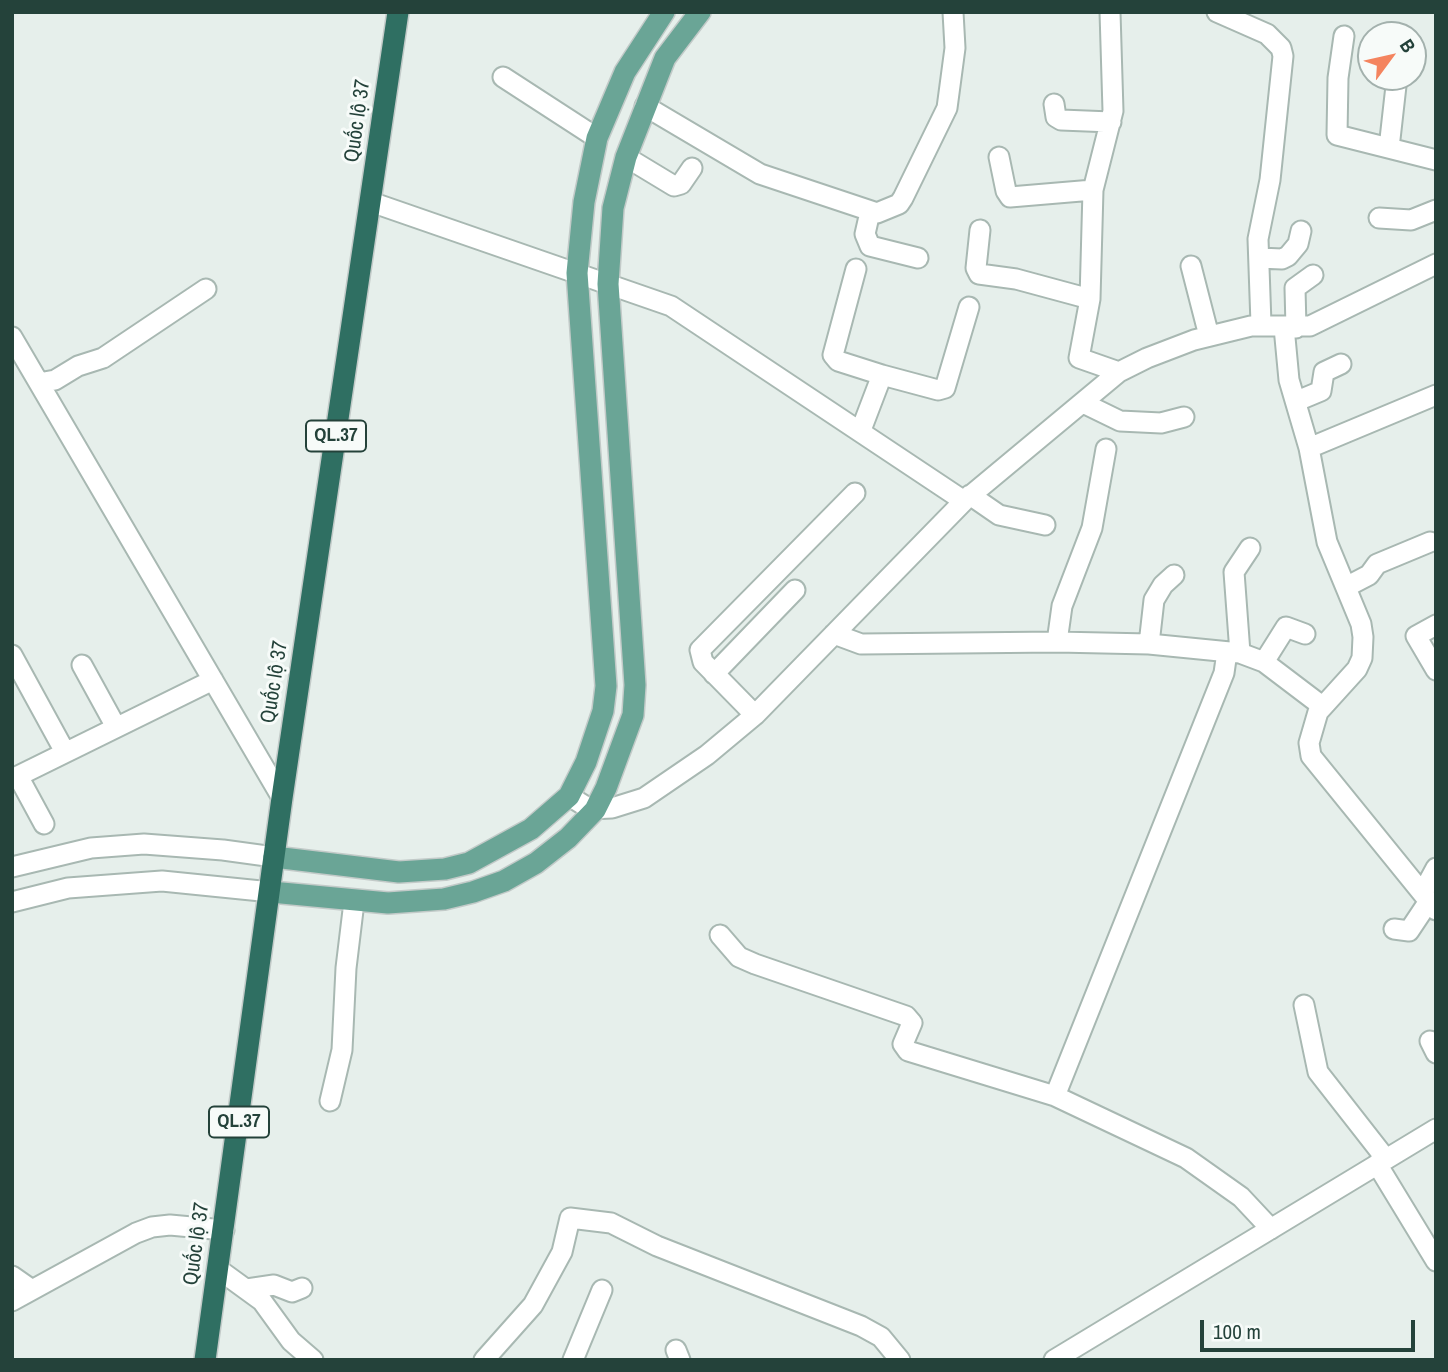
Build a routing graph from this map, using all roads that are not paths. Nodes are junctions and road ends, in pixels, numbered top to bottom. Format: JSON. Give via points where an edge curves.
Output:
{"nodes":[{"id":1,"x":398,"y":12,"type":"edge"},
{"id":2,"x":664,"y":12,"type":"edge"},
{"id":3,"x":699,"y":12,"type":"edge"},
{"id":4,"x":953,"y":12,"type":"edge"},
{"id":5,"x":1110,"y":12,"type":"edge"},
{"id":6,"x":1217,"y":12,"type":"edge"},
{"id":7,"x":1344,"y":36,"type":"dead end"},
{"id":8,"x":503,"y":76,"type":"dead end"},
{"id":9,"x":1395,"y":91,"type":"edge"},
{"id":10,"x":1054,"y":104,"type":"dead end"},
{"id":11,"x":645,"y":106,"type":"junction"},
{"id":12,"x":1111,"y":122,"type":"junction"},
{"id":13,"x":597,"y":138,"type":"junction"},
{"id":14,"x":1389,"y":148,"type":"junction"},
{"id":15,"x":626,"y":157,"type":"junction"},
{"id":16,"x":999,"y":158,"type":"dead end"},
{"id":17,"x":1436,"y":160,"type":"edge"},
{"id":18,"x":692,"y":168,"type":"dead end"},
{"id":19,"x":1093,"y":190,"type":"junction"},
{"id":20,"x":371,"y":202,"type":"junction"},
{"id":21,"x":1436,"y":210,"type":"edge"},
{"id":22,"x":870,"y":212,"type":"junction"},
{"id":23,"x":1379,"y":218,"type":"dead end"},
{"id":24,"x":980,"y":230,"type":"dead end"},
{"id":25,"x":1301,"y":232,"type":"dead end"},
{"id":26,"x":918,"y":258,"type":"dead end"},
{"id":27,"x":1259,"y":258,"type":"junction"},
{"id":28,"x":1436,"y":264,"type":"edge"},
{"id":29,"x":1191,"y":266,"type":"dead end"},
{"id":30,"x":856,"y":269,"type":"dead end"},
{"id":31,"x":577,"y":273,"type":"junction"},
{"id":32,"x":1313,"y":275,"type":"dead end"},
{"id":33,"x":608,"y":284,"type":"junction"},
{"id":34,"x":206,"y":289,"type":"dead end"},
{"id":35,"x":1090,"y":299,"type":"junction"},
{"id":36,"x":969,"y":307,"type":"dead end"},
{"id":37,"x":1261,"y":324,"type":"junction"},
{"id":38,"x":1290,"y":327,"type":"junction"},
{"id":39,"x":1209,"y":336,"type":"junction"},
{"id":40,"x":13,"y":342,"type":"edge"},
{"id":41,"x":1341,"y":364,"type":"dead end"},
{"id":42,"x":1119,"y":372,"type":"junction"},
{"id":43,"x":882,"y":375,"type":"junction"},
{"id":44,"x":39,"y":383,"type":"junction"},
{"id":45,"x":1436,"y":395,"type":"edge"},
{"id":46,"x":1297,"y":401,"type":"junction"},
{"id":47,"x":1083,"y":403,"type":"junction"},
{"id":48,"x":1184,"y":417,"type":"dead end"},
{"id":49,"x":861,"y":429,"type":"junction"},
{"id":50,"x":1309,"y":448,"type":"junction"},
{"id":51,"x":1106,"y":450,"type":"dead end"},
{"id":52,"x":855,"y":493,"type":"dead end"},
{"id":53,"x":967,"y":498,"type":"junction"},
{"id":54,"x":1045,"y":526,"type":"dead end"},
{"id":55,"x":1430,"y":542,"type":"dead end"},
{"id":56,"x":1250,"y":548,"type":"dead end"},
{"id":57,"x":1174,"y":575,"type":"dead end"},
{"id":58,"x":1346,"y":587,"type":"junction"},
{"id":59,"x":794,"y":590,"type":"dead end"},
{"id":60,"x":1436,"y":625,"type":"edge"},
{"id":61,"x":834,"y":634,"type":"junction"},
{"id":62,"x":1305,"y":634,"type":"dead end"},
{"id":63,"x":1057,"y":642,"type":"junction"},
{"id":64,"x":1149,"y":644,"type":"junction"},
{"id":65,"x":1234,"y":652,"type":"junction"},
{"id":66,"x":12,"y":655,"type":"edge"},
{"id":67,"x":1264,"y":662,"type":"junction"},
{"id":68,"x":82,"y":665,"type":"dead end"},
{"id":69,"x":1436,"y":670,"type":"edge"},
{"id":70,"x":714,"y":674,"type":"junction"},
{"id":71,"x":213,"y":680,"type":"junction"},
{"id":72,"x":1322,"y":706,"type":"junction"},
{"id":73,"x":755,"y":715,"type":"junction"},
{"id":74,"x":116,"y":727,"type":"junction"},
{"id":75,"x":65,"y":752,"type":"junction"},
{"id":76,"x":15,"y":771,"type":"edge"},
{"id":77,"x":282,"y":798,"type":"junction"},
{"id":78,"x":580,"y":803,"type":"junction"},
{"id":79,"x":44,"y":824,"type":"dead end"},
{"id":80,"x":274,"y":858,"type":"junction"},
{"id":81,"x":12,"y":867,"type":"edge"},
{"id":82,"x":1436,"y":868,"type":"edge"},
{"id":83,"x":271,"y":888,"type":"junction"},
{"id":84,"x":354,"y":901,"type":"junction"},
{"id":85,"x":1429,"y":901,"type":"edge"},
{"id":86,"x":12,"y":902,"type":"edge"},
{"id":87,"x":1394,"y":929,"type":"dead end"},
{"id":88,"x":720,"y":935,"type":"dead end"},
{"id":89,"x":1304,"y":1005,"type":"dead end"},
{"id":90,"x":1055,"y":1096,"type":"junction"},
{"id":91,"x":330,"y":1101,"type":"dead end"},
{"id":92,"x":1436,"y":1129,"type":"edge"},
{"id":93,"x":1382,"y":1162,"type":"junction"},
{"id":94,"x":1271,"y":1229,"type":"junction"},
{"id":95,"x":223,"y":1230,"type":"junction"},
{"id":96,"x":1436,"y":1261,"type":"edge"},
{"id":97,"x":218,"y":1269,"type":"junction"},
{"id":98,"x":12,"y":1276,"type":"edge"},
{"id":99,"x":302,"y":1288,"type":"dead end"},
{"id":100,"x":247,"y":1289,"type":"junction"},
{"id":101,"x":32,"y":1290,"type":"junction"},
{"id":102,"x":602,"y":1290,"type":"dead end"},
{"id":103,"x":12,"y":1301,"type":"edge"},
{"id":104,"x":205,"y":1360,"type":"edge"},
{"id":105,"x":313,"y":1360,"type":"edge"},
{"id":106,"x":484,"y":1360,"type":"edge"},
{"id":107,"x":573,"y":1360,"type":"edge"},
{"id":108,"x":900,"y":1360,"type":"edge"},
{"id":109,"x":1054,"y":1360,"type":"edge"}],
"edges":[{"from":1,"to":20,"type":"highway","name":"Quốc lộ 37","number":"QL.37"},
{"from":2,"to":13,"type":"main road","via":[[625,72]]},
{"from":3,"to":11,"type":"main road","via":[[665,58]]},
{"from":4,"to":22,"type":"street","via":[[955,48],[947,108],[899,204]]},
{"from":5,"to":12,"type":"street"},
{"from":6,"to":27,"type":"street","via":[[1267,34],[1283,56]]},
{"from":7,"to":14,"type":"street","via":[[1337,135]]},
{"from":8,"to":13,"type":"street"},
{"from":9,"to":14,"type":"street"},
{"from":10,"to":12,"type":"street","via":[[1061,120]]},
{"from":11,"to":15,"type":"main road"},
{"from":11,"to":22,"type":"street","via":[[760,174]]},
{"from":12,"to":19,"type":"street"},
{"from":13,"to":31,"type":"main road"},
{"from":14,"to":17,"type":"street"},
{"from":15,"to":18,"type":"street","via":[[674,186],[681,184]]},
{"from":15,"to":33,"type":"main road","via":[[613,208]]},
{"from":16,"to":19,"type":"street","via":[[1010,197]]},
{"from":19,"to":35,"type":"street"},
{"from":20,"to":31,"type":"street"},
{"from":20,"to":77,"type":"highway","name":"Quốc lộ 37","number":"QL.37"},
{"from":21,"to":23,"type":"street","via":[[1411,220]]},
{"from":22,"to":26,"type":"street","via":[[865,234],[870,246]]},
{"from":24,"to":35,"type":"street","via":[[979,274]]},
{"from":25,"to":27,"type":"street","via":[[1288,256]]},
{"from":27,"to":37,"type":"street"},
{"from":28,"to":38,"type":"street","via":[[1322,321]]},
{"from":29,"to":39,"type":"street"},
{"from":30,"to":43,"type":"street","via":[[833,355]]},
{"from":31,"to":33,"type":"street"},
{"from":31,"to":78,"type":"main road","via":[[606,686]]},
{"from":32,"to":38,"type":"street","via":[[1295,288]]},
{"from":33,"to":49,"type":"street","via":[[671,306]]},
{"from":33,"to":78,"type":"main road","via":[[635,685],[624,745]]},
{"from":34,"to":44,"type":"street","via":[[103,358]]},
{"from":35,"to":42,"type":"street","via":[[1079,358]]},
{"from":36,"to":43,"type":"street","via":[[945,388]]},
{"from":37,"to":38,"type":"street"},
{"from":37,"to":39,"type":"street"},
{"from":38,"to":46,"type":"street","via":[[1287,367]]},
{"from":39,"to":42,"type":"street"},
{"from":40,"to":44,"type":"street"},
{"from":41,"to":46,"type":"street","via":[[1324,372],[1321,391]]},
{"from":42,"to":47,"type":"street"},
{"from":43,"to":49,"type":"street"},
{"from":44,"to":71,"type":"street"},
{"from":45,"to":50,"type":"street"},
{"from":46,"to":50,"type":"street"},
{"from":47,"to":48,"type":"street","via":[[1120,421],[1161,423]]},
{"from":47,"to":53,"type":"street"},
{"from":49,"to":53,"type":"street"},
{"from":50,"to":58,"type":"street","via":[[1327,542]]},
{"from":51,"to":63,"type":"street","via":[[1092,528],[1062,606]]},
{"from":52,"to":70,"type":"street","via":[[704,644],[700,656]]},
{"from":53,"to":54,"type":"street","via":[[999,515]]},
{"from":53,"to":61,"type":"street"},
{"from":55,"to":58,"type":"street","via":[[1377,564],[1369,575]]},
{"from":56,"to":65,"type":"street","via":[[1234,572]]},
{"from":57,"to":64,"type":"street","via":[[1154,600]]},
{"from":58,"to":72,"type":"street","via":[[1361,624],[1362,658],[1346,684]]},
{"from":59,"to":70,"type":"street"},
{"from":60,"to":69,"type":"street","via":[[1416,636]]},
{"from":61,"to":63,"type":"street","via":[[861,644]]},
{"from":61,"to":73,"type":"street"},
{"from":62,"to":67,"type":"street","via":[[1286,627]]},
{"from":63,"to":64,"type":"street"},
{"from":64,"to":65,"type":"street"},
{"from":65,"to":67,"type":"street"},
{"from":65,"to":90,"type":"street"},
{"from":66,"to":75,"type":"street"},
{"from":67,"to":72,"type":"street"},
{"from":68,"to":74,"type":"street"},
{"from":70,"to":73,"type":"street"},
{"from":71,"to":74,"type":"street"},
{"from":71,"to":77,"type":"street"},
{"from":72,"to":85,"type":"street","via":[[1309,743],[1311,756]]},
{"from":73,"to":78,"type":"street","via":[[707,755],[643,798]]},
{"from":74,"to":75,"type":"street"},
{"from":75,"to":76,"type":"street"},
{"from":76,"to":79,"type":"street"},
{"from":77,"to":80,"type":"highway","name":"Quốc lộ 37","number":"QL.37"},
{"from":78,"to":80,"type":"main road","via":[[469,863],[445,869],[399,872]]},
{"from":78,"to":84,"type":"main road","via":[[557,846],[504,881],[415,903]]},
{"from":80,"to":81,"type":"street","via":[[144,844],[91,848]]},
{"from":80,"to":83,"type":"highway","name":"Quốc lộ 37","number":"QL.37"},
{"from":82,"to":85,"type":"street"},
{"from":83,"to":84,"type":"main road"},
{"from":83,"to":86,"type":"street","via":[[162,881],[68,888]]},
{"from":83,"to":95,"type":"highway","name":"Quốc lộ 37","number":"QL.37"},
{"from":84,"to":91,"type":"street","via":[[342,1050]]},
{"from":85,"to":87,"type":"street","via":[[1409,931]]},
{"from":88,"to":90,"type":"street","via":[[738,957],[906,1016],[912,1023],[904,1044],[908,1051]]},
{"from":89,"to":93,"type":"street","via":[[1318,1072]]},
{"from":90,"to":94,"type":"street","via":[[1186,1158],[1241,1197]]},
{"from":92,"to":93,"type":"street"},
{"from":93,"to":94,"type":"street"},
{"from":93,"to":96,"type":"street"},
{"from":94,"to":109,"type":"street"},
{"from":95,"to":97,"type":"highway","name":"Quốc lộ 37","number":"QL.37"},
{"from":95,"to":101,"type":"street","via":[[152,1227]]},
{"from":97,"to":100,"type":"street"},
{"from":97,"to":104,"type":"highway","name":"Quốc lộ 37","number":"QL.37"},
{"from":98,"to":101,"type":"street"},
{"from":99,"to":100,"type":"street","via":[[292,1292],[274,1285]]},
{"from":100,"to":105,"type":"street"},
{"from":101,"to":103,"type":"street"},
{"from":102,"to":107,"type":"street"},
{"from":106,"to":108,"type":"street","via":[[533,1305],[562,1252],[570,1218],[611,1223],[657,1246],[861,1326],[881,1337]]}]}
